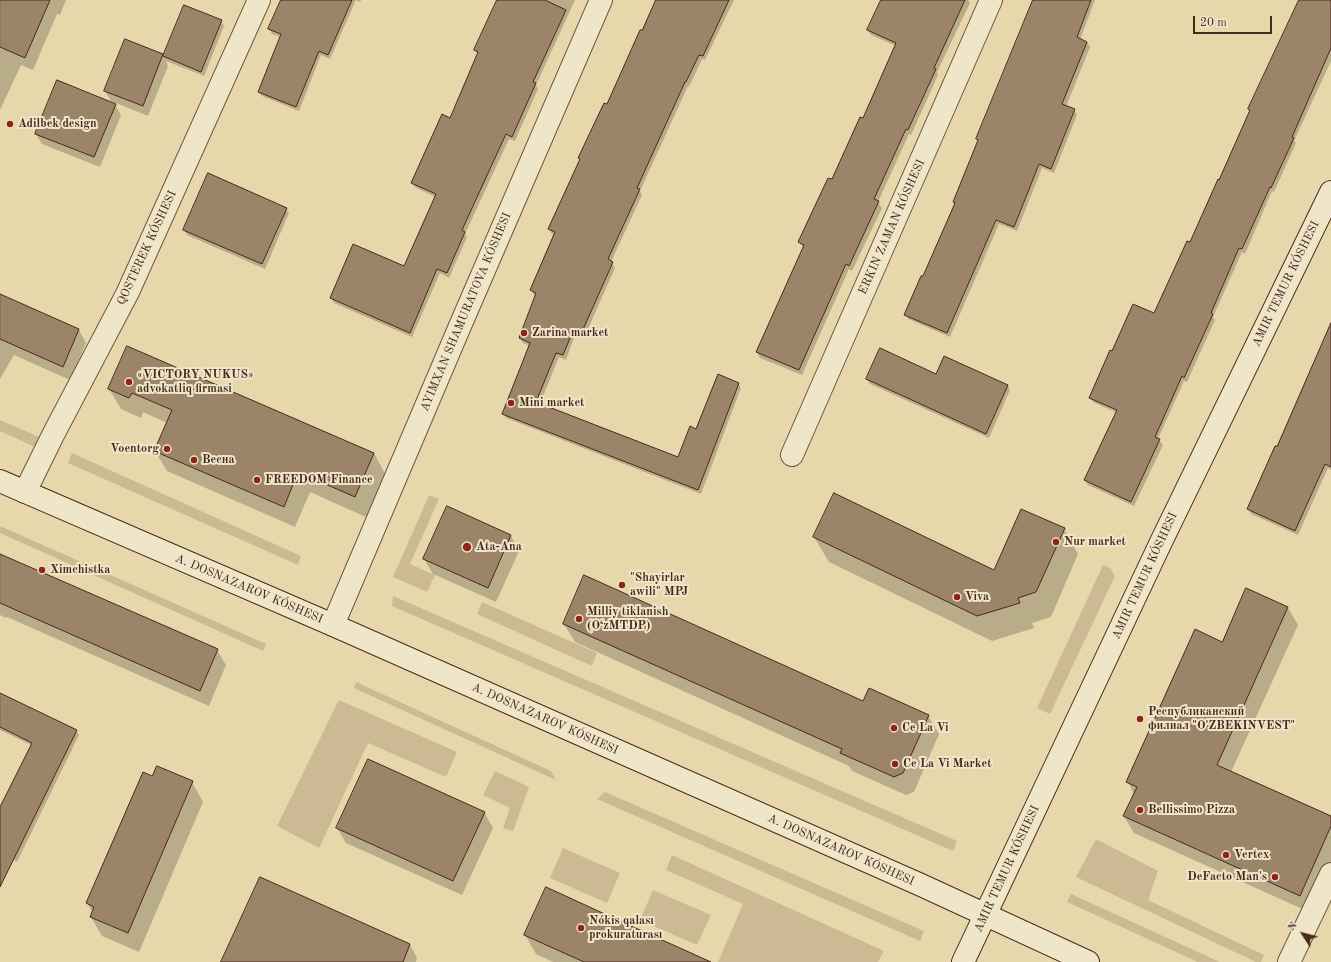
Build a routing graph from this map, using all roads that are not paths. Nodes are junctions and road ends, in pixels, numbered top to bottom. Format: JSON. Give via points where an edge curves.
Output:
{"nodes":[{"id":1,"x":259,"y":0,"type":"edge"},
{"id":2,"x":601,"y":0,"type":"edge"},
{"id":3,"x":991,"y":0,"type":"edge"},
{"id":4,"x":1331,"y":192,"type":"edge"},
{"id":5,"x":792,"y":455,"type":"dead end"},
{"id":6,"x":0,"y":481,"type":"edge"},
{"id":7,"x":25,"y":492,"type":"junction"},
{"id":8,"x":332,"y":625,"type":"junction"},
{"id":9,"x":1331,"y":874,"type":"edge"},
{"id":10,"x":985,"y":914,"type":"junction"},
{"id":11,"x":963,"y":962,"type":"edge"},
{"id":12,"x":1088,"y":962,"type":"edge"},
{"id":13,"x":1289,"y":962,"type":"edge"}],
"edges":[{"from":1,"to":7,"type":"street","name":"QOSTEREK KÓSHESI","via":[[128,292],[52,435]]},
{"from":2,"to":8,"type":"street"},
{"from":3,"to":5,"type":"street","name":"ERKIN ZAMAN KÓSHESI"},
{"from":4,"to":10,"type":"street","name":"AMIR TEMUR KÓSHESI","via":[[1161,542]]},
{"from":6,"to":7,"type":"street","name":"A. DOSNAZAROV KÓSHESI"},
{"from":7,"to":8,"type":"street","name":"A. DOSNAZAROV KÓSHESI"},
{"from":8,"to":10,"type":"street","name":"A. DOSNAZAROV KÓSHESI"},
{"from":9,"to":13,"type":"street"},
{"from":10,"to":11,"type":"street","name":"AMIR TEMUR KÓSHESI"},
{"from":10,"to":12,"type":"street","name":"A. DOSNAZAROV KÓSHESI"}]}
